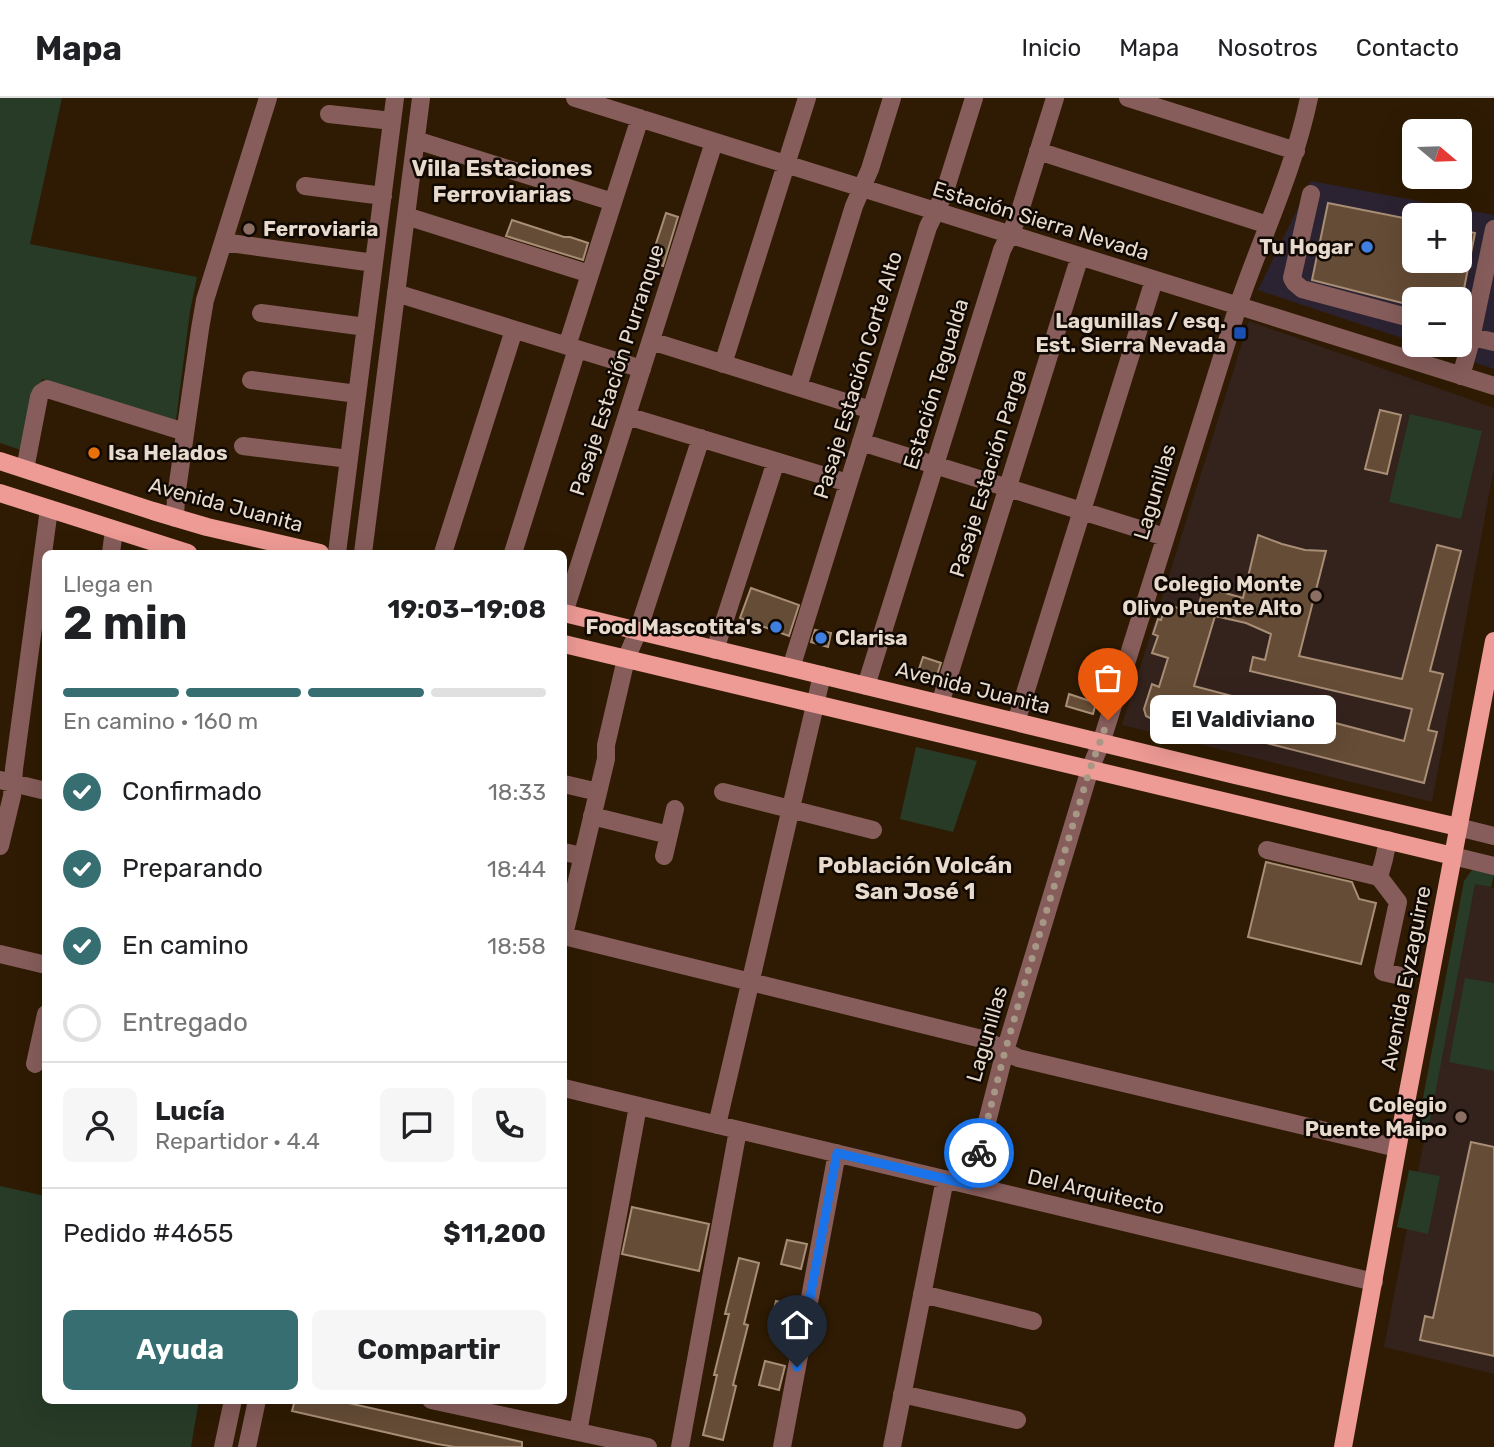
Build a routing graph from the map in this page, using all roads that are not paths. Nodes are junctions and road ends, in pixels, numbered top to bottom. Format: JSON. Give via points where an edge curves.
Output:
{"nodes":[{"id":1,"x":268,"y":98,"type":"edge"},
{"id":2,"x":395,"y":98,"type":"edge"},
{"id":3,"x":421,"y":98,"type":"edge"},
{"id":4,"x":575,"y":98,"type":"edge"},
{"id":5,"x":807,"y":98,"type":"edge"},
{"id":6,"x":892,"y":98,"type":"edge"},
{"id":7,"x":974,"y":98,"type":"edge"},
{"id":8,"x":1055,"y":98,"type":"edge"},
{"id":9,"x":1128,"y":98,"type":"edge"},
{"id":10,"x":1310,"y":98,"type":"edge"},
{"id":11,"x":329,"y":114,"type":"dead end"},
{"id":12,"x":640,"y":118,"type":"junction"},
{"id":13,"x":392,"y":121,"type":"junction"},
{"id":14,"x":416,"y":140,"type":"junction"},
{"id":15,"x":714,"y":142,"type":"junction"},
{"id":16,"x":1038,"y":151,"type":"junction"},
{"id":17,"x":1296,"y":151,"type":"junction"},
{"id":18,"x":786,"y":164,"type":"junction"},
{"id":19,"x":305,"y":186,"type":"dead end"},
{"id":20,"x":862,"y":188,"type":"junction"},
{"id":21,"x":1311,"y":194,"type":"dead end"},
{"id":22,"x":383,"y":196,"type":"junction"},
{"id":23,"x":613,"y":202,"type":"junction"},
{"id":24,"x":936,"y":211,"type":"junction"},
{"id":25,"x":406,"y":216,"type":"junction"},
{"id":26,"x":1268,"y":225,"type":"junction"},
{"id":27,"x":1494,"y":229,"type":"edge"},
{"id":28,"x":1009,"y":234,"type":"junction"},
{"id":29,"x":223,"y":242,"type":"junction"},
{"id":30,"x":1080,"y":257,"type":"junction"},
{"id":31,"x":374,"y":263,"type":"junction"},
{"id":32,"x":590,"y":274,"type":"junction"},
{"id":33,"x":1154,"y":280,"type":"junction"},
{"id":34,"x":396,"y":293,"type":"junction"},
{"id":35,"x":1238,"y":306,"type":"junction"},
{"id":36,"x":261,"y":313,"type":"dead end"},
{"id":37,"x":1402,"y":315,"type":"edge"},
{"id":38,"x":1472,"y":318,"type":"edge"},
{"id":39,"x":366,"y":327,"type":"junction"},
{"id":40,"x":514,"y":330,"type":"junction"},
{"id":41,"x":1472,"y":335,"type":"edge"},
{"id":42,"x":651,"y":341,"type":"junction"},
{"id":43,"x":1494,"y":342,"type":"edge"},
{"id":44,"x":572,"y":347,"type":"junction"},
{"id":45,"x":1464,"y":357,"type":"edge"},
{"id":46,"x":723,"y":364,"type":"junction"},
{"id":47,"x":642,"y":369,"type":"junction"},
{"id":48,"x":1461,"y":376,"type":"junction"},
{"id":49,"x":251,"y":380,"type":"dead end"},
{"id":50,"x":1494,"y":386,"type":"edge"},
{"id":51,"x":798,"y":387,"type":"junction"},
{"id":52,"x":358,"y":394,"type":"junction"},
{"id":53,"x":871,"y":410,"type":"junction"},
{"id":54,"x":627,"y":416,"type":"junction"},
{"id":55,"x":185,"y":432,"type":"junction"},
{"id":56,"x":701,"y":438,"type":"junction"},
{"id":57,"x":861,"y":442,"type":"junction"},
{"id":58,"x":243,"y":446,"type":"dead end"},
{"id":59,"x":349,"y":459,"type":"junction"},
{"id":60,"x":0,"y":461,"type":"edge"},
{"id":61,"x":776,"y":461,"type":"junction"},
{"id":62,"x":935,"y":465,"type":"junction"},
{"id":63,"x":25,"y":469,"type":"junction"},
{"id":64,"x":848,"y":483,"type":"junction"},
{"id":65,"x":1008,"y":488,"type":"junction"},
{"id":66,"x":0,"y":493,"type":"edge"},
{"id":67,"x":49,"y":509,"type":"junction"},
{"id":68,"x":1082,"y":511,"type":"junction"},
{"id":69,"x":175,"y":518,"type":"junction"},
{"id":70,"x":114,"y":530,"type":"junction"},
{"id":71,"x":1165,"y":537,"type":"junction"},
{"id":72,"x":43,"y":550,"type":"edge"},
{"id":73,"x":111,"y":550,"type":"edge"},
{"id":74,"x":176,"y":550,"type":"edge"},
{"id":75,"x":306,"y":550,"type":"edge"},
{"id":76,"x":337,"y":550,"type":"edge"},
{"id":77,"x":363,"y":550,"type":"edge"},
{"id":78,"x":444,"y":550,"type":"edge"},
{"id":79,"x":514,"y":550,"type":"edge"},
{"id":80,"x":42,"y":554,"type":"edge"},
{"id":81,"x":567,"y":604,"type":"edge"},
{"id":82,"x":567,"y":614,"type":"edge"},
{"id":83,"x":638,"y":631,"type":"junction"},
{"id":84,"x":1494,"y":641,"type":"edge"},
{"id":85,"x":567,"y":645,"type":"edge"},
{"id":86,"x":715,"y":650,"type":"junction"},
{"id":87,"x":626,"y":659,"type":"junction"},
{"id":88,"x":791,"y":668,"type":"junction"},
{"id":89,"x":822,"y":676,"type":"junction"},
{"id":90,"x":866,"y":686,"type":"junction"},
{"id":91,"x":816,"y":704,"type":"junction"},
{"id":92,"x":940,"y":704,"type":"junction"},
{"id":93,"x":1016,"y":722,"type":"junction"},
{"id":94,"x":1101,"y":743,"type":"junction"},
{"id":95,"x":1090,"y":769,"type":"junction"},
{"id":96,"x":7,"y":781,"type":"edge"},
{"id":97,"x":567,"y":785,"type":"edge"},
{"id":98,"x":42,"y":790,"type":"edge"},
{"id":99,"x":598,"y":792,"type":"junction"},
{"id":100,"x":723,"y":792,"type":"dead end"},
{"id":101,"x":676,"y":808,"type":"dead end"},
{"id":102,"x":791,"y":809,"type":"junction"},
{"id":103,"x":592,"y":816,"type":"junction"},
{"id":104,"x":1458,"y":827,"type":"junction"},
{"id":105,"x":873,"y":830,"type":"dead end"},
{"id":106,"x":669,"y":835,"type":"junction"},
{"id":107,"x":1494,"y":836,"type":"edge"},
{"id":108,"x":1388,"y":841,"type":"junction"},
{"id":109,"x":0,"y":846,"type":"edge"},
{"id":110,"x":1267,"y":849,"type":"dead end"},
{"id":111,"x":567,"y":853,"type":"edge"},
{"id":112,"x":582,"y":856,"type":"junction"},
{"id":113,"x":664,"y":856,"type":"dead end"},
{"id":114,"x":1453,"y":856,"type":"junction"},
{"id":115,"x":1494,"y":866,"type":"edge"},
{"id":116,"x":1378,"y":877,"type":"junction"},
{"id":117,"x":567,"y":915,"type":"edge"},
{"id":118,"x":567,"y":928,"type":"edge"},
{"id":119,"x":0,"y":954,"type":"edge"},
{"id":120,"x":42,"y":964,"type":"edge"},
{"id":121,"x":1405,"y":977,"type":"dead end"},
{"id":122,"x":750,"y":982,"type":"junction"},
{"id":123,"x":42,"y":1032,"type":"edge"},
{"id":124,"x":1005,"y":1051,"type":"junction"},
{"id":125,"x":35,"y":1063,"type":"dead end"},
{"id":126,"x":567,"y":1089,"type":"edge"},
{"id":127,"x":638,"y":1106,"type":"junction"},
{"id":128,"x":717,"y":1125,"type":"junction"},
{"id":129,"x":738,"y":1130,"type":"junction"},
{"id":130,"x":1397,"y":1148,"type":"junction"},
{"id":131,"x":837,"y":1153,"type":"junction"},
{"id":132,"x":944,"y":1179,"type":"junction"},
{"id":133,"x":971,"y":1185,"type":"junction"},
{"id":134,"x":1374,"y":1282,"type":"junction"},
{"id":135,"x":922,"y":1294,"type":"junction"},
{"id":136,"x":1033,"y":1321,"type":"dead end"},
{"id":137,"x":902,"y":1394,"type":"junction"},
{"id":138,"x":232,"y":1404,"type":"edge"},
{"id":139,"x":256,"y":1404,"type":"edge"},
{"id":140,"x":478,"y":1405,"type":"edge"},
{"id":141,"x":1017,"y":1420,"type":"dead end"},
{"id":142,"x":578,"y":1432,"type":"junction"},
{"id":143,"x":223,"y":1447,"type":"edge"},
{"id":144,"x":247,"y":1447,"type":"edge"},
{"id":145,"x":648,"y":1447,"type":"edge"},
{"id":146,"x":680,"y":1447,"type":"edge"},
{"id":147,"x":782,"y":1447,"type":"edge"},
{"id":148,"x":892,"y":1447,"type":"edge"},
{"id":149,"x":1343,"y":1447,"type":"edge"}],
"edges":[{"from":1,"to":29,"type":"street"},
{"from":2,"to":13,"type":"street"},
{"from":3,"to":14,"type":"street"},
{"from":4,"to":12,"type":"street","name":"Estación Sierra Nevada"},
{"from":5,"to":18,"type":"street"},
{"from":6,"to":20,"type":"street"},
{"from":7,"to":24,"type":"street","name":"Pasaje Estación Corte Alto"},
{"from":8,"to":16,"type":"street","name":"Estación Tegualda"},
{"from":9,"to":17,"type":"street"},
{"from":10,"to":17,"type":"street","name":"Lagunillas"},
{"from":11,"to":13,"type":"street"},
{"from":12,"to":15,"type":"street","name":"Estación Sierra Nevada"},
{"from":12,"to":23,"type":"street"},
{"from":13,"to":22,"type":"street"},
{"from":14,"to":23,"type":"street"},
{"from":14,"to":25,"type":"street"},
{"from":15,"to":18,"type":"street","name":"Estación Sierra Nevada"},
{"from":15,"to":42,"type":"street","name":"Pasaje Estación Purranque"},
{"from":16,"to":26,"type":"street"},
{"from":16,"to":28,"type":"street","name":"Estación Tegualda"},
{"from":17,"to":26,"type":"street","name":"Lagunillas"},
{"from":18,"to":20,"type":"street","name":"Estación Sierra Nevada"},
{"from":18,"to":46,"type":"street"},
{"from":19,"to":22,"type":"street"},
{"from":20,"to":24,"type":"street","name":"Estación Sierra Nevada"},
{"from":20,"to":51,"type":"street"},
{"from":21,"to":37,"type":"street","via":[[1294,283]]},
{"from":22,"to":31,"type":"street"},
{"from":23,"to":32,"type":"street"},
{"from":24,"to":28,"type":"street","name":"Estación Sierra Nevada"},
{"from":24,"to":53,"type":"street","name":"Pasaje Estación Corte Alto"},
{"from":25,"to":32,"type":"street"},
{"from":25,"to":34,"type":"street"},
{"from":26,"to":35,"type":"street","name":"Lagunillas"},
{"from":27,"to":38,"type":"street"},
{"from":28,"to":30,"type":"street","name":"Estación Sierra Nevada"},
{"from":28,"to":62,"type":"street","name":"Estación Tegualda"},
{"from":29,"to":31,"type":"street"},
{"from":29,"to":55,"type":"street","via":[[205,300]]},
{"from":30,"to":33,"type":"street","name":"Estación Sierra Nevada"},
{"from":30,"to":65,"type":"street","name":"Pasaje Estación Parga"},
{"from":31,"to":39,"type":"street"},
{"from":32,"to":44,"type":"street"},
{"from":33,"to":35,"type":"street","name":"Estación Sierra Nevada"},
{"from":33,"to":68,"type":"street"},
{"from":34,"to":40,"type":"street"},
{"from":34,"to":77,"type":"street"},
{"from":35,"to":48,"type":"street","name":"Estación Sierra Nevada"},
{"from":35,"to":71,"type":"street","name":"Lagunillas"},
{"from":36,"to":39,"type":"street"},
{"from":39,"to":52,"type":"street"},
{"from":40,"to":44,"type":"street"},
{"from":40,"to":78,"type":"street"},
{"from":41,"to":43,"type":"street"},
{"from":42,"to":46,"type":"street"},
{"from":42,"to":47,"type":"street","name":"Pasaje Estación Purranque"},
{"from":44,"to":47,"type":"street"},
{"from":44,"to":79,"type":"street"},
{"from":45,"to":48,"type":"street"},
{"from":46,"to":51,"type":"street"},
{"from":47,"to":54,"type":"street","name":"Pasaje Estación Purranque"},
{"from":48,"to":50,"type":"street","name":"Estación Sierra Nevada"},
{"from":49,"to":52,"type":"street"},
{"from":51,"to":53,"type":"street"},
{"from":52,"to":59,"type":"street"},
{"from":53,"to":57,"type":"street","name":"Pasaje Estación Corte Alto"},
{"from":54,"to":56,"type":"street"},
{"from":54,"to":81,"type":"street","name":"Pasaje Estación Purranque"},
{"from":55,"to":63,"type":"street","via":[[47,389],[39,397]]},
{"from":55,"to":69,"type":"street"},
{"from":56,"to":61,"type":"street"},
{"from":56,"to":83,"type":"street"},
{"from":57,"to":62,"type":"street"},
{"from":57,"to":64,"type":"street","name":"Pasaje Estación Corte Alto"},
{"from":58,"to":59,"type":"street"},
{"from":59,"to":76,"type":"street"},
{"from":60,"to":63,"type":"main road","name":"Avenida Juanita"},
{"from":61,"to":64,"type":"street"},
{"from":61,"to":86,"type":"street"},
{"from":62,"to":65,"type":"street"},
{"from":62,"to":90,"type":"street","name":"Estación Tegualda"},
{"from":63,"to":69,"type":"main road","name":"Avenida Juanita"},
{"from":64,"to":88,"type":"street","name":"Pasaje Estación Corte Alto"},
{"from":65,"to":68,"type":"street"},
{"from":65,"to":92,"type":"street","name":"Pasaje Estación Parga"},
{"from":66,"to":67,"type":"main road"},
{"from":67,"to":70,"type":"main road"},
{"from":67,"to":72,"type":"street"},
{"from":68,"to":71,"type":"street"},
{"from":68,"to":93,"type":"street"},
{"from":69,"to":75,"type":"main road","name":"Avenida Juanita"},
{"from":70,"to":73,"type":"street"},
{"from":70,"to":74,"type":"main road"},
{"from":71,"to":94,"type":"street","name":"Lagunillas"},
{"from":80,"to":96,"type":"street"},
{"from":82,"to":83,"type":"main road","name":"Avenida Juanita"},
{"from":83,"to":86,"type":"main road","name":"Avenida Juanita"},
{"from":83,"to":87,"type":"street"},
{"from":84,"to":104,"type":"main road","name":"Avenida Eyzaguirre"},
{"from":85,"to":87,"type":"main road"},
{"from":86,"to":88,"type":"main road","name":"Avenida Juanita"},
{"from":87,"to":91,"type":"main road"},
{"from":87,"to":99,"type":"street"},
{"from":88,"to":89,"type":"main road","name":"Avenida Juanita"},
{"from":89,"to":90,"type":"main road","name":"Avenida Juanita"},
{"from":89,"to":91,"type":"street"},
{"from":90,"to":92,"type":"main road","name":"Avenida Juanita"},
{"from":91,"to":95,"type":"main road"},
{"from":91,"to":102,"type":"street"},
{"from":92,"to":93,"type":"main road","name":"Avenida Juanita"},
{"from":93,"to":94,"type":"main road","name":"Avenida Juanita"},
{"from":94,"to":95,"type":"street","name":"Lagunillas"},
{"from":94,"to":104,"type":"main road","name":"Avenida Juanita"},
{"from":95,"to":108,"type":"main road"},
{"from":95,"to":124,"type":"street","name":"Lagunillas"},
{"from":96,"to":98,"type":"street"},
{"from":96,"to":109,"type":"street","via":[[12,796]]},
{"from":97,"to":99,"type":"street"},
{"from":99,"to":103,"type":"street"},
{"from":100,"to":102,"type":"street"},
{"from":101,"to":106,"type":"street"},
{"from":102,"to":105,"type":"street"},
{"from":102,"to":122,"type":"street"},
{"from":103,"to":106,"type":"street"},
{"from":103,"to":112,"type":"street"},
{"from":104,"to":107,"type":"street","name":"Avenida Juanita"},
{"from":104,"to":114,"type":"main road","name":"Avenida Eyzaguirre"},
{"from":106,"to":113,"type":"street"},
{"from":108,"to":114,"type":"main road"},
{"from":108,"to":116,"type":"street"},
{"from":110,"to":116,"type":"street"},
{"from":111,"to":112,"type":"street"},
{"from":112,"to":117,"type":"street"},
{"from":114,"to":115,"type":"street"},
{"from":114,"to":130,"type":"main road","name":"Avenida Eyzaguirre"},
{"from":116,"to":121,"type":"street","via":[[1398,902],[1383,972]]},
{"from":118,"to":122,"type":"street"},
{"from":119,"to":120,"type":"street"},
{"from":122,"to":124,"type":"street","via":[[986,1040]]},
{"from":122,"to":128,"type":"street"},
{"from":123,"to":125,"type":"street"},
{"from":124,"to":130,"type":"street","via":[[1018,1058]]},
{"from":124,"to":133,"type":"street","name":"Lagunillas"},
{"from":126,"to":127,"type":"street","name":"Del Arquitecto"},
{"from":127,"to":128,"type":"street","name":"Del Arquitecto"},
{"from":127,"to":142,"type":"street"},
{"from":128,"to":129,"type":"street","name":"Del Arquitecto"},
{"from":129,"to":131,"type":"street","name":"Del Arquitecto"},
{"from":129,"to":146,"type":"street"},
{"from":130,"to":134,"type":"main road","name":"Avenida Eyzaguirre"},
{"from":131,"to":132,"type":"street","name":"Del Arquitecto"},
{"from":131,"to":147,"type":"street"},
{"from":132,"to":133,"type":"street","name":"Del Arquitecto"},
{"from":132,"to":135,"type":"street"},
{"from":133,"to":134,"type":"street","name":"Del Arquitecto"},
{"from":134,"to":149,"type":"main road","name":"Avenida Eyzaguirre"},
{"from":135,"to":136,"type":"street"},
{"from":135,"to":137,"type":"street"},
{"from":137,"to":141,"type":"street"},
{"from":137,"to":148,"type":"street"},
{"from":138,"to":143,"type":"street"},
{"from":139,"to":144,"type":"street"},
{"from":140,"to":142,"type":"street"},
{"from":142,"to":145,"type":"street"}]}
